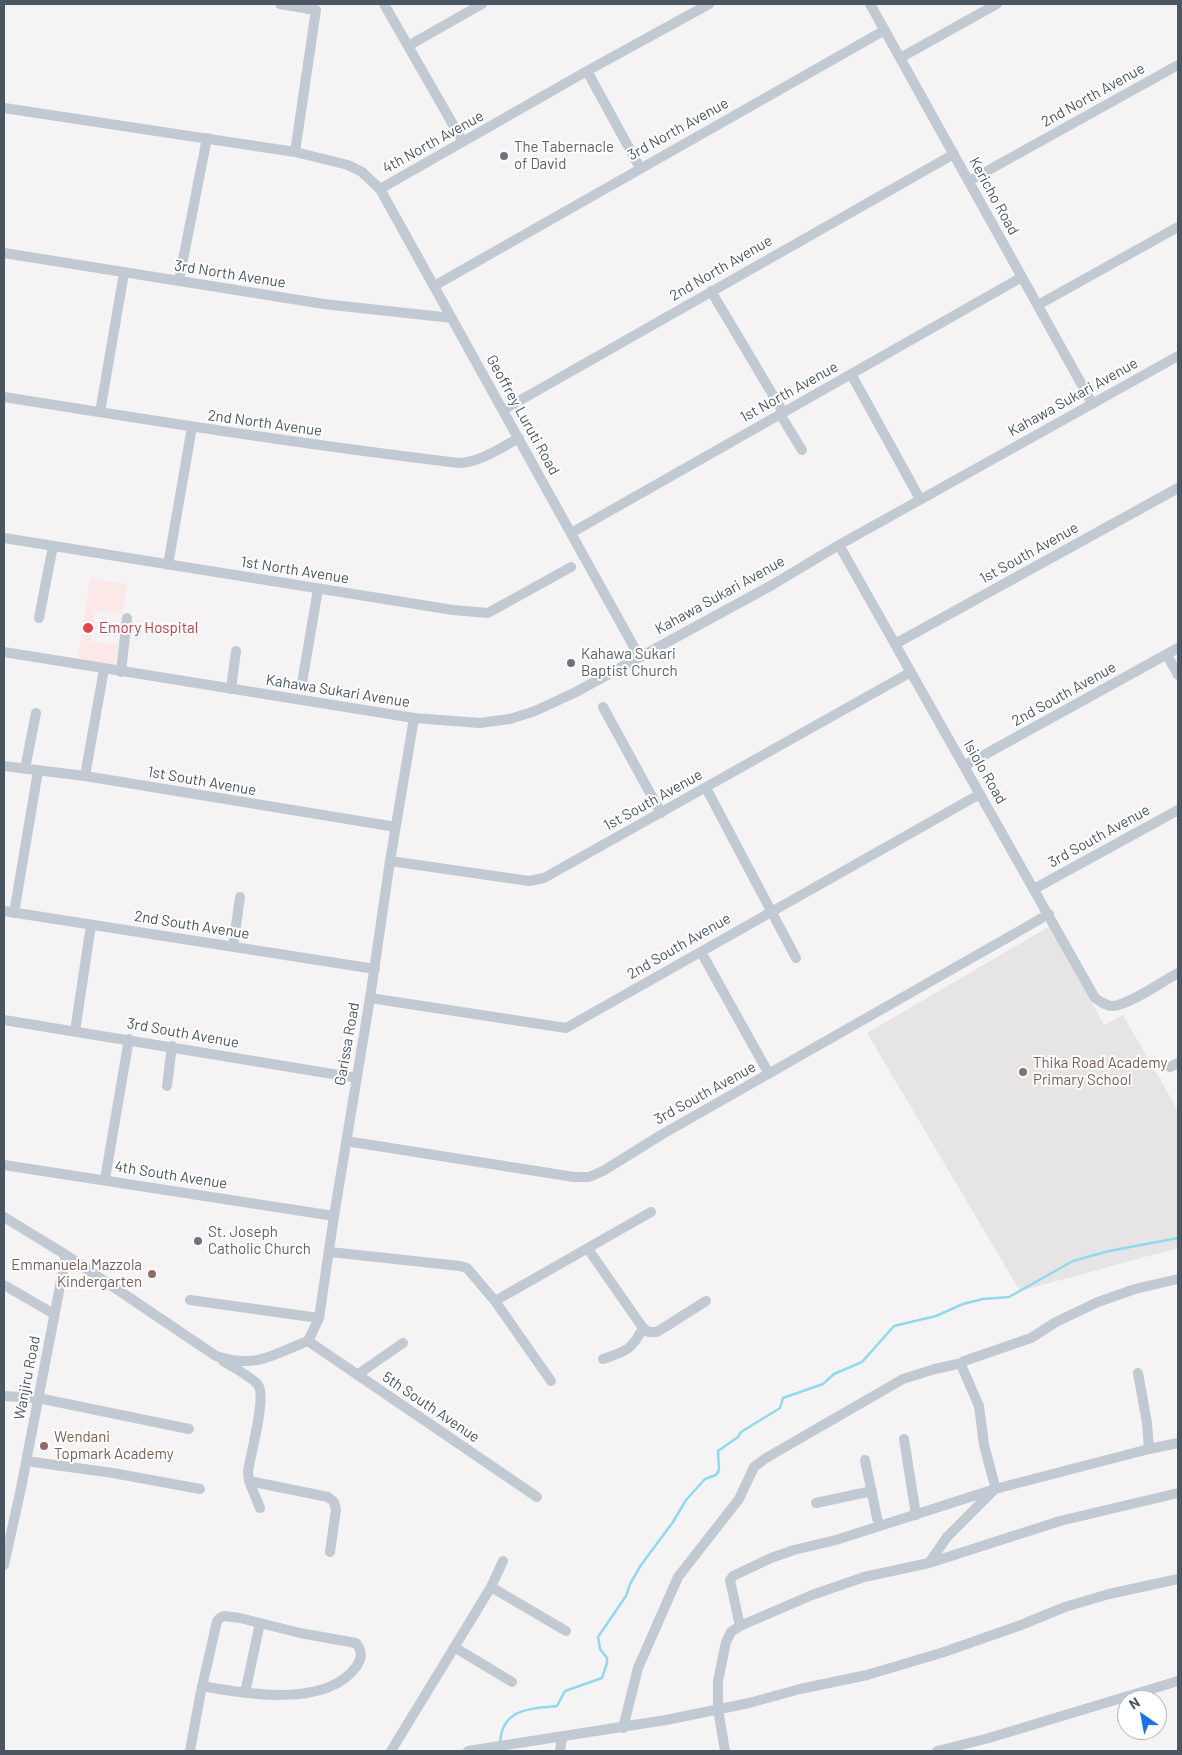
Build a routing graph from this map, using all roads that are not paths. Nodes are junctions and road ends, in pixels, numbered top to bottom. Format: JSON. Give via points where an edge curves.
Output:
{"nodes":[{"id":1,"x":280,"y":4,"type":"edge"},
{"id":2,"x":384,"y":4,"type":"edge"},
{"id":3,"x":482,"y":4,"type":"edge"},
{"id":4,"x":709,"y":4,"type":"edge"},
{"id":5,"x":870,"y":4,"type":"edge"},
{"id":6,"x":997,"y":4,"type":"edge"},
{"id":7,"x":885,"y":30,"type":"junction"},
{"id":8,"x":408,"y":46,"type":"junction"},
{"id":9,"x":900,"y":58,"type":"junction"},
{"id":10,"x":1178,"y":65,"type":"edge"},
{"id":11,"x":587,"y":71,"type":"junction"},
{"id":12,"x":4,"y":108,"type":"edge"},
{"id":13,"x":207,"y":138,"type":"junction"},
{"id":14,"x":463,"y":142,"type":"junction"},
{"id":15,"x":295,"y":152,"type":"junction"},
{"id":16,"x":954,"y":154,"type":"junction"},
{"id":17,"x":640,"y":168,"type":"junction"},
{"id":18,"x":969,"y":182,"type":"junction"},
{"id":19,"x":380,"y":189,"type":"junction"},
{"id":20,"x":1178,"y":227,"type":"edge"},
{"id":21,"x":4,"y":253,"type":"edge"},
{"id":22,"x":124,"y":273,"type":"junction"},
{"id":23,"x":1022,"y":277,"type":"junction"},
{"id":24,"x":178,"y":280,"type":"junction"},
{"id":25,"x":434,"y":286,"type":"junction"},
{"id":26,"x":711,"y":291,"type":"junction"},
{"id":27,"x":1038,"y":305,"type":"junction"},
{"id":28,"x":452,"y":318,"type":"junction"},
{"id":29,"x":1178,"y":356,"type":"edge"},
{"id":30,"x":851,"y":374,"type":"junction"},
{"id":31,"x":4,"y":397,"type":"edge"},
{"id":32,"x":1092,"y":403,"type":"junction"},
{"id":33,"x":503,"y":410,"type":"junction"},
{"id":34,"x":100,"y":412,"type":"junction"},
{"id":35,"x":782,"y":413,"type":"junction"},
{"id":36,"x":192,"y":427,"type":"junction"},
{"id":37,"x":519,"y":438,"type":"junction"},
{"id":38,"x":802,"y":450,"type":"dead end"},
{"id":39,"x":1178,"y":488,"type":"edge"},
{"id":40,"x":920,"y":499,"type":"junction"},
{"id":41,"x":571,"y":533,"type":"junction"},
{"id":42,"x":4,"y":538,"type":"edge"},
{"id":43,"x":839,"y":545,"type":"junction"},
{"id":44,"x":53,"y":546,"type":"junction"},
{"id":45,"x":578,"y":563,"type":"junction"},
{"id":46,"x":168,"y":565,"type":"junction"},
{"id":47,"x":318,"y":589,"type":"junction"},
{"id":48,"x":39,"y":618,"type":"dead end"},
{"id":49,"x":127,"y":618,"type":"dead end"},
{"id":50,"x":895,"y":644,"type":"junction"},
{"id":51,"x":1178,"y":648,"type":"edge"},
{"id":52,"x":236,"y":651,"type":"dead end"},
{"id":53,"x":4,"y":652,"type":"edge"},
{"id":54,"x":1167,"y":655,"type":"junction"},
{"id":55,"x":639,"y":656,"type":"junction"},
{"id":56,"x":104,"y":669,"type":"junction"},
{"id":57,"x":121,"y":672,"type":"junction"},
{"id":58,"x":911,"y":672,"type":"junction"},
{"id":59,"x":1178,"y":675,"type":"edge"},
{"id":60,"x":302,"y":683,"type":"dead end"},
{"id":61,"x":231,"y":689,"type":"junction"},
{"id":62,"x":603,"y":707,"type":"dead end"},
{"id":63,"x":36,"y":713,"type":"dead end"},
{"id":64,"x":414,"y":718,"type":"junction"},
{"id":65,"x":4,"y":766,"type":"edge"},
{"id":66,"x":964,"y":766,"type":"junction"},
{"id":67,"x":25,"y":769,"type":"junction"},
{"id":68,"x":38,"y":771,"type":"junction"},
{"id":69,"x":85,"y":776,"type":"junction"},
{"id":70,"x":706,"y":788,"type":"junction"},
{"id":71,"x":980,"y":794,"type":"junction"},
{"id":72,"x":1178,"y":810,"type":"edge"},
{"id":73,"x":661,"y":813,"type":"junction"},
{"id":74,"x":396,"y":828,"type":"junction"},
{"id":75,"x":390,"y":860,"type":"junction"},
{"id":76,"x":1034,"y":889,"type":"junction"},
{"id":77,"x":240,"y":897,"type":"dead end"},
{"id":78,"x":9,"y":912,"type":"edge"},
{"id":79,"x":770,"y":912,"type":"junction"},
{"id":80,"x":1049,"y":914,"type":"junction"},
{"id":81,"x":91,"y":925,"type":"junction"},
{"id":82,"x":233,"y":947,"type":"junction"},
{"id":83,"x":701,"y":952,"type":"junction"},
{"id":84,"x":796,"y":958,"type":"dead end"},
{"id":85,"x":375,"y":969,"type":"junction"},
{"id":86,"x":1178,"y":973,"type":"edge"},
{"id":87,"x":370,"y":998,"type":"junction"},
{"id":88,"x":4,"y":1020,"type":"edge"},
{"id":89,"x":75,"y":1031,"type":"junction"},
{"id":90,"x":129,"y":1039,"type":"junction"},
{"id":91,"x":172,"y":1046,"type":"junction"},
{"id":92,"x":769,"y":1074,"type":"junction"},
{"id":93,"x":357,"y":1078,"type":"junction"},
{"id":94,"x":167,"y":1086,"type":"dead end"},
{"id":95,"x":346,"y":1141,"type":"junction"},
{"id":96,"x":4,"y":1165,"type":"edge"},
{"id":97,"x":105,"y":1179,"type":"junction"},
{"id":98,"x":651,"y":1212,"type":"dead end"},
{"id":99,"x":334,"y":1216,"type":"junction"},
{"id":100,"x":4,"y":1217,"type":"edge"},
{"id":101,"x":588,"y":1248,"type":"junction"},
{"id":102,"x":330,"y":1252,"type":"junction"},
{"id":103,"x":66,"y":1255,"type":"junction"},
{"id":104,"x":1178,"y":1279,"type":"edge"},
{"id":105,"x":4,"y":1284,"type":"edge"},
{"id":106,"x":190,"y":1300,"type":"dead end"},
{"id":107,"x":495,"y":1301,"type":"junction"},
{"id":108,"x":706,"y":1301,"type":"dead end"},
{"id":109,"x":54,"y":1314,"type":"junction"},
{"id":110,"x":320,"y":1318,"type":"junction"},
{"id":111,"x":643,"y":1328,"type":"junction"},
{"id":112,"x":308,"y":1341,"type":"junction"},
{"id":113,"x":403,"y":1343,"type":"dead end"},
{"id":114,"x":216,"y":1356,"type":"junction"},
{"id":115,"x":603,"y":1359,"type":"dead end"},
{"id":116,"x":962,"y":1363,"type":"junction"},
{"id":117,"x":1138,"y":1373,"type":"dead end"},
{"id":118,"x":357,"y":1375,"type":"junction"},
{"id":119,"x":551,"y":1381,"type":"dead end"},
{"id":120,"x":4,"y":1396,"type":"edge"},
{"id":121,"x":38,"y":1398,"type":"junction"},
{"id":122,"x":189,"y":1429,"type":"dead end"},
{"id":123,"x":904,"y":1438,"type":"dead end"},
{"id":124,"x":1178,"y":1443,"type":"edge"},
{"id":125,"x":1149,"y":1449,"type":"junction"},
{"id":126,"x":865,"y":1460,"type":"dead end"},
{"id":127,"x":26,"y":1461,"type":"junction"},
{"id":128,"x":249,"y":1481,"type":"junction"},
{"id":129,"x":200,"y":1489,"type":"dead end"},
{"id":130,"x":994,"y":1489,"type":"junction"},
{"id":131,"x":872,"y":1491,"type":"junction"},
{"id":132,"x":1178,"y":1493,"type":"edge"},
{"id":133,"x":537,"y":1497,"type":"dead end"},
{"id":134,"x":816,"y":1503,"type":"dead end"},
{"id":135,"x":260,"y":1508,"type":"dead end"},
{"id":136,"x":916,"y":1515,"type":"junction"},
{"id":137,"x":880,"y":1526,"type":"junction"},
{"id":138,"x":330,"y":1552,"type":"dead end"},
{"id":139,"x":504,"y":1561,"type":"dead end"},
{"id":140,"x":928,"y":1563,"type":"junction"},
{"id":141,"x":4,"y":1565,"type":"edge"},
{"id":142,"x":1178,"y":1579,"type":"edge"},
{"id":143,"x":491,"y":1587,"type":"junction"},
{"id":144,"x":260,"y":1623,"type":"junction"},
{"id":145,"x":740,"y":1626,"type":"junction"},
{"id":146,"x":566,"y":1631,"type":"dead end"},
{"id":147,"x":454,"y":1647,"type":"junction"},
{"id":148,"x":1178,"y":1681,"type":"edge"},
{"id":149,"x":512,"y":1682,"type":"dead end"},
{"id":150,"x":202,"y":1686,"type":"junction"},
{"id":151,"x":245,"y":1693,"type":"junction"},
{"id":152,"x":718,"y":1710,"type":"junction"},
{"id":153,"x":623,"y":1728,"type":"junction"},
{"id":154,"x":562,"y":1737,"type":"junction"},
{"id":155,"x":472,"y":1750,"type":"edge"},
{"id":156,"x":190,"y":1751,"type":"edge"},
{"id":157,"x":391,"y":1751,"type":"edge"},
{"id":158,"x":560,"y":1751,"type":"edge"},
{"id":159,"x":725,"y":1751,"type":"edge"},
{"id":160,"x":937,"y":1751,"type":"edge"}],
"edges":[{"from":1,"to":15,"type":"street","via":[[316,10]]},
{"from":2,"to":8,"type":"street"},
{"from":3,"to":8,"type":"street"},
{"from":4,"to":11,"type":"street","name":"4th North Avenue"},
{"from":5,"to":7,"type":"street","name":"Kericho Road"},
{"from":6,"to":9,"type":"street"},
{"from":7,"to":9,"type":"street","name":"Kericho Road"},
{"from":7,"to":17,"type":"street","name":"3rd North Avenue"},
{"from":8,"to":14,"type":"street"},
{"from":9,"to":16,"type":"street","name":"Kericho Road"},
{"from":10,"to":18,"type":"street","name":"2nd North Avenue"},
{"from":11,"to":14,"type":"street","name":"4th North Avenue"},
{"from":11,"to":17,"type":"street"},
{"from":12,"to":13,"type":"street","name":"4th North Avenue"},
{"from":13,"to":15,"type":"street","name":"4th North Avenue"},
{"from":13,"to":24,"type":"street"},
{"from":14,"to":19,"type":"street","name":"4th North Avenue"},
{"from":15,"to":19,"type":"street","name":"4th North Avenue","via":[[348,165],[362,172]]},
{"from":16,"to":18,"type":"street","name":"Kericho Road"},
{"from":16,"to":26,"type":"street","name":"2nd North Avenue"},
{"from":17,"to":25,"type":"street","name":"3rd North Avenue"},
{"from":18,"to":23,"type":"street","name":"Kericho Road"},
{"from":19,"to":25,"type":"street","name":"Geoffrey Luruti Road"},
{"from":20,"to":27,"type":"street"},
{"from":21,"to":22,"type":"street","name":"3rd North Avenue"},
{"from":22,"to":24,"type":"street","name":"3rd North Avenue"},
{"from":22,"to":34,"type":"street"},
{"from":23,"to":27,"type":"street","name":"Kericho Road"},
{"from":23,"to":30,"type":"street","name":"1st North Avenue"},
{"from":24,"to":28,"type":"street","name":"3rd North Avenue","via":[[324,304]]},
{"from":25,"to":28,"type":"street","name":"Geoffrey Luruti Road"},
{"from":26,"to":33,"type":"street","name":"2nd North Avenue"},
{"from":26,"to":35,"type":"street"},
{"from":27,"to":32,"type":"street","name":"Kericho Road"},
{"from":28,"to":33,"type":"street","name":"Geoffrey Luruti Road"},
{"from":29,"to":32,"type":"street","name":"Kahawa Sukari Avenue"},
{"from":30,"to":35,"type":"street","name":"1st North Avenue"},
{"from":30,"to":40,"type":"street"},
{"from":31,"to":34,"type":"street","name":"2nd North Avenue"},
{"from":32,"to":40,"type":"street","name":"Kahawa Sukari Avenue"},
{"from":33,"to":37,"type":"street","name":"Geoffrey Luruti Road"},
{"from":34,"to":36,"type":"street","name":"2nd North Avenue"},
{"from":35,"to":38,"type":"street"},
{"from":35,"to":41,"type":"street","name":"1st North Avenue"},
{"from":36,"to":37,"type":"street","name":"2nd North Avenue","via":[[459,463],[478,460]]},
{"from":36,"to":46,"type":"street"},
{"from":37,"to":41,"type":"street","name":"Geoffrey Luruti Road"},
{"from":39,"to":50,"type":"street","name":"1st South Avenue"},
{"from":40,"to":43,"type":"street","name":"Kahawa Sukari Avenue"},
{"from":41,"to":45,"type":"street","name":"Geoffrey Luruti Road"},
{"from":42,"to":44,"type":"street","name":"1st North Avenue"},
{"from":43,"to":50,"type":"street","name":"Isiolo Road"},
{"from":43,"to":55,"type":"street","name":"Kahawa Sukari Avenue"},
{"from":44,"to":46,"type":"street","name":"1st North Avenue"},
{"from":44,"to":48,"type":"street"},
{"from":45,"to":47,"type":"street","name":"1st North Avenue","via":[[488,613]]},
{"from":45,"to":55,"type":"street","name":"Geoffrey Luruti Road"},
{"from":46,"to":47,"type":"street","name":"1st North Avenue"},
{"from":47,"to":60,"type":"street"},
{"from":49,"to":57,"type":"street"},
{"from":50,"to":58,"type":"street","name":"Isiolo Road"},
{"from":51,"to":54,"type":"street","name":"2nd South Avenue"},
{"from":52,"to":61,"type":"street"},
{"from":53,"to":56,"type":"street","name":"Kahawa Sukari Avenue"},
{"from":54,"to":59,"type":"street"},
{"from":54,"to":66,"type":"street","name":"2nd South Avenue"},
{"from":55,"to":64,"type":"street","name":"Kahawa Sukari Avenue","via":[[574,693],[535,712],[510,719],[480,723]]},
{"from":56,"to":57,"type":"street","name":"Kahawa Sukari Avenue"},
{"from":56,"to":69,"type":"street"},
{"from":57,"to":61,"type":"street","name":"Kahawa Sukari Avenue"},
{"from":58,"to":66,"type":"street","name":"Isiolo Road"},
{"from":58,"to":70,"type":"street","name":"1st South Avenue"},
{"from":61,"to":64,"type":"street","name":"Kahawa Sukari Avenue"},
{"from":62,"to":73,"type":"street"},
{"from":63,"to":67,"type":"street"},
{"from":64,"to":74,"type":"street","name":"Garissa Road"},
{"from":65,"to":67,"type":"street","name":"1st South Avenue"},
{"from":66,"to":71,"type":"street","name":"Isiolo Road"},
{"from":67,"to":68,"type":"street","name":"1st South Avenue"},
{"from":68,"to":69,"type":"street","name":"1st South Avenue"},
{"from":68,"to":78,"type":"street"},
{"from":69,"to":74,"type":"street","name":"1st South Avenue"},
{"from":70,"to":73,"type":"street","name":"1st South Avenue"},
{"from":70,"to":79,"type":"street"},
{"from":71,"to":76,"type":"street","name":"Isiolo Road"},
{"from":71,"to":79,"type":"street","name":"2nd South Avenue"},
{"from":72,"to":76,"type":"street","name":"3rd South Avenue"},
{"from":73,"to":75,"type":"street","name":"1st South Avenue","via":[[537,880]]},
{"from":74,"to":75,"type":"street","name":"Garissa Road"},
{"from":75,"to":85,"type":"street","name":"Garissa Road"},
{"from":76,"to":80,"type":"street","name":"Isiolo Road"},
{"from":77,"to":82,"type":"street"},
{"from":78,"to":81,"type":"street","name":"2nd South Avenue"},
{"from":79,"to":83,"type":"street","name":"2nd South Avenue"},
{"from":79,"to":84,"type":"street"},
{"from":80,"to":86,"type":"street","name":"Isiolo Road","via":[[1096,998],[1102,1003],[1112,1006],[1124,1003]]},
{"from":80,"to":92,"type":"street","name":"3rd South Avenue"},
{"from":81,"to":82,"type":"street","name":"2nd South Avenue"},
{"from":81,"to":89,"type":"street"},
{"from":82,"to":85,"type":"street","name":"2nd South Avenue"},
{"from":83,"to":87,"type":"street","name":"2nd South Avenue","via":[[566,1028]]},
{"from":83,"to":92,"type":"street"},
{"from":85,"to":87,"type":"street","name":"Garissa Road"},
{"from":87,"to":93,"type":"street","name":"Garissa Road"},
{"from":88,"to":89,"type":"street","name":"3rd South Avenue"},
{"from":89,"to":90,"type":"street","name":"3rd South Avenue"},
{"from":90,"to":91,"type":"street","name":"3rd South Avenue"},
{"from":90,"to":97,"type":"street"},
{"from":91,"to":93,"type":"street","name":"3rd South Avenue"},
{"from":91,"to":94,"type":"street"},
{"from":92,"to":95,"type":"street","name":"3rd South Avenue","via":[[603,1171],[589,1176],[574,1177]]},
{"from":93,"to":95,"type":"street","name":"Garissa Road"},
{"from":95,"to":99,"type":"street","name":"Garissa Road"},
{"from":96,"to":97,"type":"street","name":"4th South Avenue"},
{"from":97,"to":99,"type":"street","name":"4th South Avenue"},
{"from":98,"to":101,"type":"street"},
{"from":99,"to":102,"type":"street","name":"Garissa Road"},
{"from":100,"to":103,"type":"street"},
{"from":101,"to":107,"type":"street"},
{"from":101,"to":111,"type":"street"},
{"from":102,"to":107,"type":"street","via":[[467,1268]]},
{"from":102,"to":110,"type":"street","name":"Garissa Road"},
{"from":103,"to":109,"type":"street","name":"Wanjiru Road"},
{"from":103,"to":114,"type":"street"},
{"from":104,"to":116,"type":"street","via":[[1098,1302],[1031,1338]]},
{"from":105,"to":109,"type":"street"},
{"from":106,"to":110,"type":"street"},
{"from":107,"to":119,"type":"street"},
{"from":108,"to":111,"type":"street","via":[[657,1332]]},
{"from":109,"to":121,"type":"street","name":"Wanjiru Road"},
{"from":110,"to":112,"type":"street","name":"Garissa Road"},
{"from":111,"to":115,"type":"street","via":[[635,1344]]},
{"from":112,"to":114,"type":"street","via":[[248,1363]]},
{"from":112,"to":118,"type":"street","name":"5th South Avenue"},
{"from":113,"to":118,"type":"street"},
{"from":114,"to":128,"type":"street","via":[[256,1383],[261,1393]]},
{"from":116,"to":130,"type":"street","via":[[979,1406]]},
{"from":116,"to":153,"type":"street","via":[[903,1379],[754,1467],[739,1499],[671,1591],[638,1668]]},
{"from":117,"to":125,"type":"street"},
{"from":118,"to":133,"type":"street","name":"5th South Avenue"},
{"from":120,"to":121,"type":"street"},
{"from":121,"to":122,"type":"street"},
{"from":121,"to":127,"type":"street","name":"Wanjiru Road"},
{"from":123,"to":136,"type":"street"},
{"from":124,"to":125,"type":"street"},
{"from":125,"to":130,"type":"street"},
{"from":126,"to":131,"type":"street"},
{"from":127,"to":129,"type":"street","via":[[113,1472]]},
{"from":127,"to":141,"type":"street","name":"Wanjiru Road"},
{"from":128,"to":135,"type":"street"},
{"from":128,"to":138,"type":"street","via":[[328,1497],[334,1502],[336,1510]]},
{"from":130,"to":136,"type":"street"},
{"from":130,"to":140,"type":"street","via":[[947,1537]]},
{"from":131,"to":134,"type":"street"},
{"from":131,"to":137,"type":"street"},
{"from":132,"to":140,"type":"street","via":[[1060,1521]]},
{"from":136,"to":137,"type":"street"},
{"from":137,"to":145,"type":"street","via":[[794,1550],[733,1576],[730,1583]]},
{"from":139,"to":143,"type":"street"},
{"from":140,"to":145,"type":"street","via":[[864,1577]]},
{"from":142,"to":152,"type":"street","via":[[1065,1607],[1021,1626],[906,1664]]},
{"from":143,"to":146,"type":"street"},
{"from":143,"to":147,"type":"street"},
{"from":144,"to":150,"type":"street","via":[[220,1618]]},
{"from":144,"to":151,"type":"street"},
{"from":144,"to":151,"type":"street","via":[[356,1643],[362,1656],[350,1674],[327,1689],[266,1696]]},
{"from":145,"to":152,"type":"street","via":[[731,1632],[726,1642],[718,1681]]},
{"from":147,"to":149,"type":"street"},
{"from":147,"to":157,"type":"street"},
{"from":148,"to":160,"type":"street"},
{"from":150,"to":151,"type":"street"},
{"from":150,"to":156,"type":"street"},
{"from":152,"to":153,"type":"street"},
{"from":152,"to":159,"type":"street"},
{"from":153,"to":154,"type":"street"},
{"from":154,"to":155,"type":"street"},
{"from":154,"to":158,"type":"street"}]}
